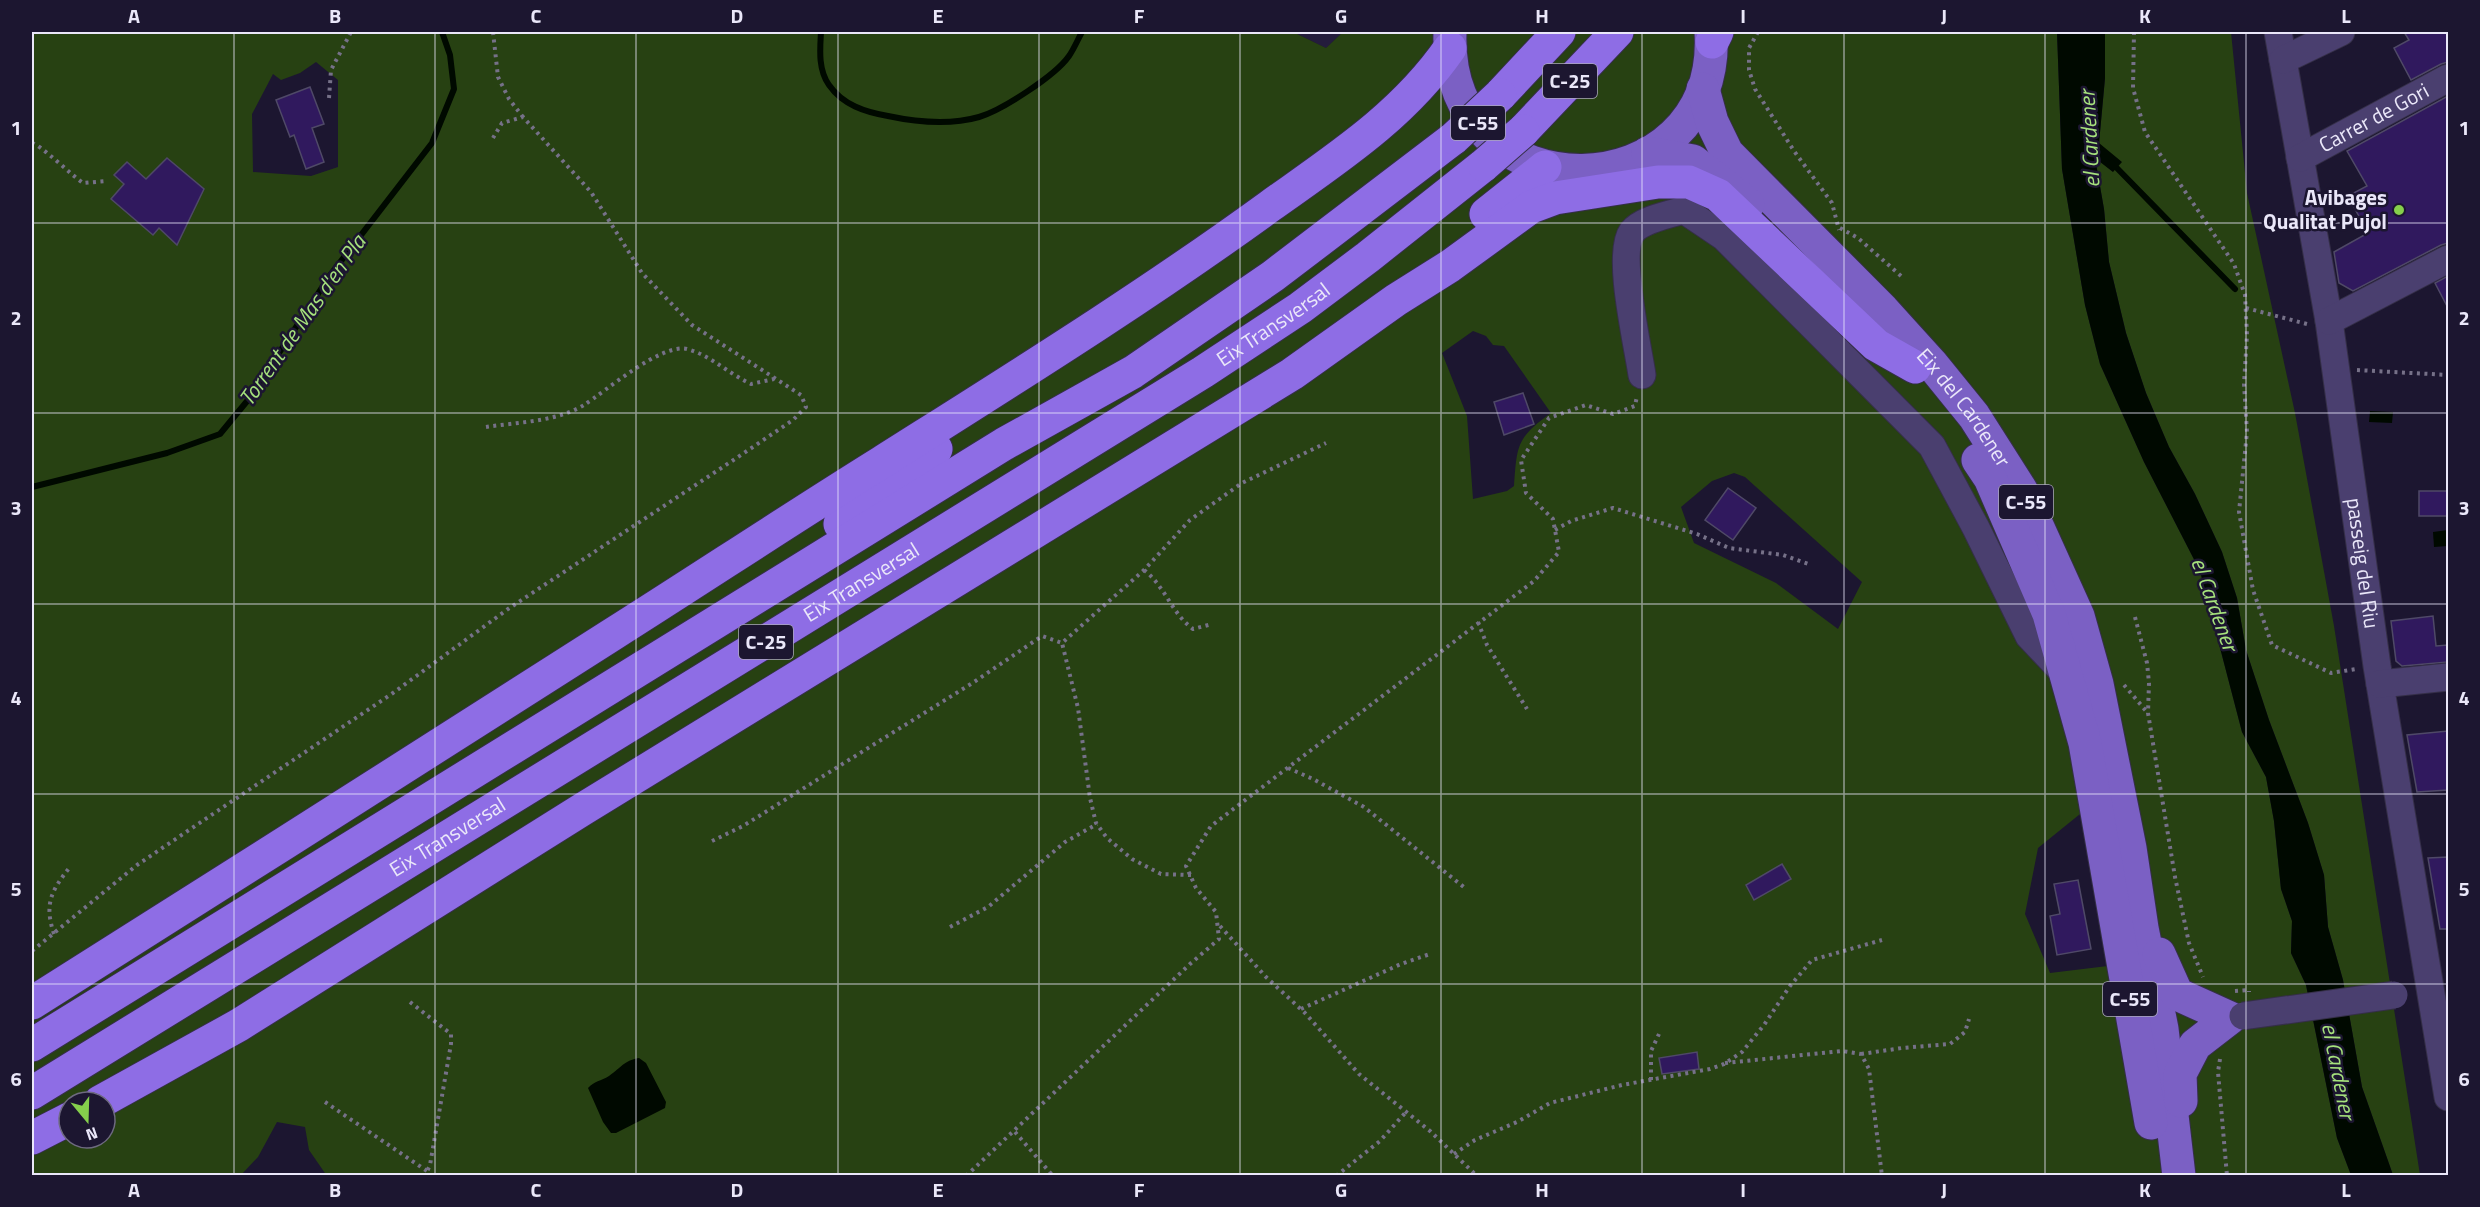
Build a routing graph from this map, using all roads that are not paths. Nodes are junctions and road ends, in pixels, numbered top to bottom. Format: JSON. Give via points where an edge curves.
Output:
{"nodes":[{"id":1,"x":1559,"y":32,"type":"edge"},
{"id":2,"x":1617,"y":32,"type":"edge"},
{"id":3,"x":2278,"y":32,"type":"edge"},
{"id":4,"x":2341,"y":32,"type":"edge"},
{"id":5,"x":1713,"y":35,"type":"edge"},
{"id":6,"x":1450,"y":40,"type":"edge"},
{"id":7,"x":2283,"y":60,"type":"junction"},
{"id":8,"x":2448,"y":78,"type":"edge"},
{"id":9,"x":1702,"y":89,"type":"junction"},
{"id":10,"x":1648,"y":153,"type":"junction"},
{"id":11,"x":2300,"y":159,"type":"junction"},
{"id":12,"x":1545,"y":167,"type":"junction"},
{"id":13,"x":2448,"y":259,"type":"edge"},
{"id":14,"x":1396,"y":300,"type":"junction"},
{"id":15,"x":2318,"y":323,"type":"junction"},
{"id":16,"x":1080,"y":338,"type":"junction"},
{"id":17,"x":1915,"y":367,"type":"junction"},
{"id":18,"x":1642,"y":375,"type":"road end"},
{"id":19,"x":1186,"y":440,"type":"junction"},
{"id":20,"x":2035,"y":615,"type":"junction"},
{"id":21,"x":703,"y":631,"type":"junction"},
{"id":22,"x":2379,"y":675,"type":"junction"},
{"id":23,"x":2448,"y":677,"type":"edge"},
{"id":24,"x":486,"y":815,"type":"junction"},
{"id":25,"x":2100,"y":824,"type":"junction"},
{"id":26,"x":2137,"y":898,"type":"junction"},
{"id":27,"x":2439,"y":989,"type":"edge"},
{"id":28,"x":32,"y":1003,"type":"edge"},
{"id":29,"x":2226,"y":1012,"type":"junction"},
{"id":30,"x":2162,"y":1029,"type":"junction"},
{"id":31,"x":32,"y":1045,"type":"edge"},
{"id":32,"x":2448,"y":1090,"type":"edge"},
{"id":33,"x":32,"y":1093,"type":"edge"},
{"id":34,"x":117,"y":1093,"type":"edge"},
{"id":35,"x":57,"y":1125,"type":"edge"},
{"id":36,"x":32,"y":1138,"type":"edge"},
{"id":37,"x":2170,"y":1171,"type":"edge"}],
"edges":[{"from":1,"to":21,"type":"highway","name":"Eix Transversal","number":"C-25","bridge":true,"via":[[1454,138],[1273,276],[1133,372],[1004,444]]},
{"from":2,"to":24,"type":"highway","name":"Eix Transversal","number":"C-25","bridge":true,"via":[[1523,131],[1484,165],[1300,308],[1203,372]]},
{"from":3,"to":7,"type":"street","name":"passeig del Riu"},
{"from":4,"to":7,"type":"street"},
{"from":5,"to":9,"type":"main road","number":"C-55"},
{"from":6,"to":12,"type":"main road","number":"C-55","via":[[1457,86],[1476,120],[1503,147]]},
{"from":6,"to":16,"type":"highway","via":[[1431,75],[1354,146]]},
{"from":7,"to":11,"type":"street","name":"passeig del Riu"},
{"from":8,"to":11,"type":"street","name":"Carrer de Gori"},
{"from":9,"to":10,"type":"main road","number":"C-55","via":[[1681,126]]},
{"from":9,"to":26,"type":"main road","name":"Eix del Cardener","number":"C-55","via":[[1727,153],[1931,363],[1974,416],[2021,490],[2078,616],[2097,684]]},
{"from":10,"to":12,"type":"main road","number":"C-55","via":[[1621,165],[1593,171]]},
{"from":10,"to":17,"type":"main road","name":"Eix del Cardener","number":"C-55","via":[[1693,161],[1714,175],[1821,269]]},
{"from":11,"to":15,"type":"street","name":"passeig del Riu"},
{"from":12,"to":14,"type":"highway","via":[[1430,259]]},
{"from":13,"to":15,"type":"street"},
{"from":14,"to":17,"type":"highway","via":[[1531,207],[1555,198],[1658,182],[1689,182],[1718,195],[1876,345]]},
{"from":14,"to":19,"type":"highway","via":[[1292,374]]},
{"from":15,"to":22,"type":"street","name":"passeig del Riu","via":[[2335,369]]},
{"from":16,"to":21,"type":"highway"},
{"from":16,"to":28,"type":"highway","via":[[756,540]]},
{"from":17,"to":20,"type":"main road","name":"Eix del Cardener","number":"C-55","via":[[1990,478]]},
{"from":18,"to":20,"type":"street","via":[[1626,249],[1633,231],[1659,216],[1684,210],[1724,237],[1932,446]]},
{"from":19,"to":24,"type":"highway","via":[[630,747]]},
{"from":19,"to":34,"type":"highway","via":[[239,1025]]},
{"from":20,"to":25,"type":"main road","name":"Eix del Cardener","number":"C-55","via":[[2066,675],[2085,743]]},
{"from":21,"to":31,"type":"highway","name":"Eix Transversal","number":"C-25"},
{"from":22,"to":23,"type":"street"},
{"from":22,"to":27,"type":"street","name":"passeig del Riu"},
{"from":24,"to":33,"type":"highway","name":"Eix Transversal","number":"C-25"},
{"from":25,"to":30,"type":"main road","name":"Eix del Cardener","number":"C-55","via":[[2123,882],[2147,1013]]},
{"from":25,"to":37,"type":"main road","name":"Eix del Cardener","number":"C-55","via":[[2149,1106]]},
{"from":26,"to":29,"type":"main road","name":"Eix del Cardener","number":"C-55","via":[[2177,994]]},
{"from":26,"to":30,"type":"main road","name":"Eix del Cardener","number":"C-55"},
{"from":27,"to":29,"type":"street","bridge":true},
{"from":27,"to":32,"type":"street","name":"passeig del Riu"},
{"from":29,"to":30,"type":"main road","number":"C-55","via":[[2197,1034]]},
{"from":29,"to":37,"type":"main road","via":[[2195,1045],[2180,1074],[2181,1114]]},
{"from":30,"to":37,"type":"main road","name":"Eix del Cardener","number":"C-55"},
{"from":35,"to":36,"type":"highway"}]}
